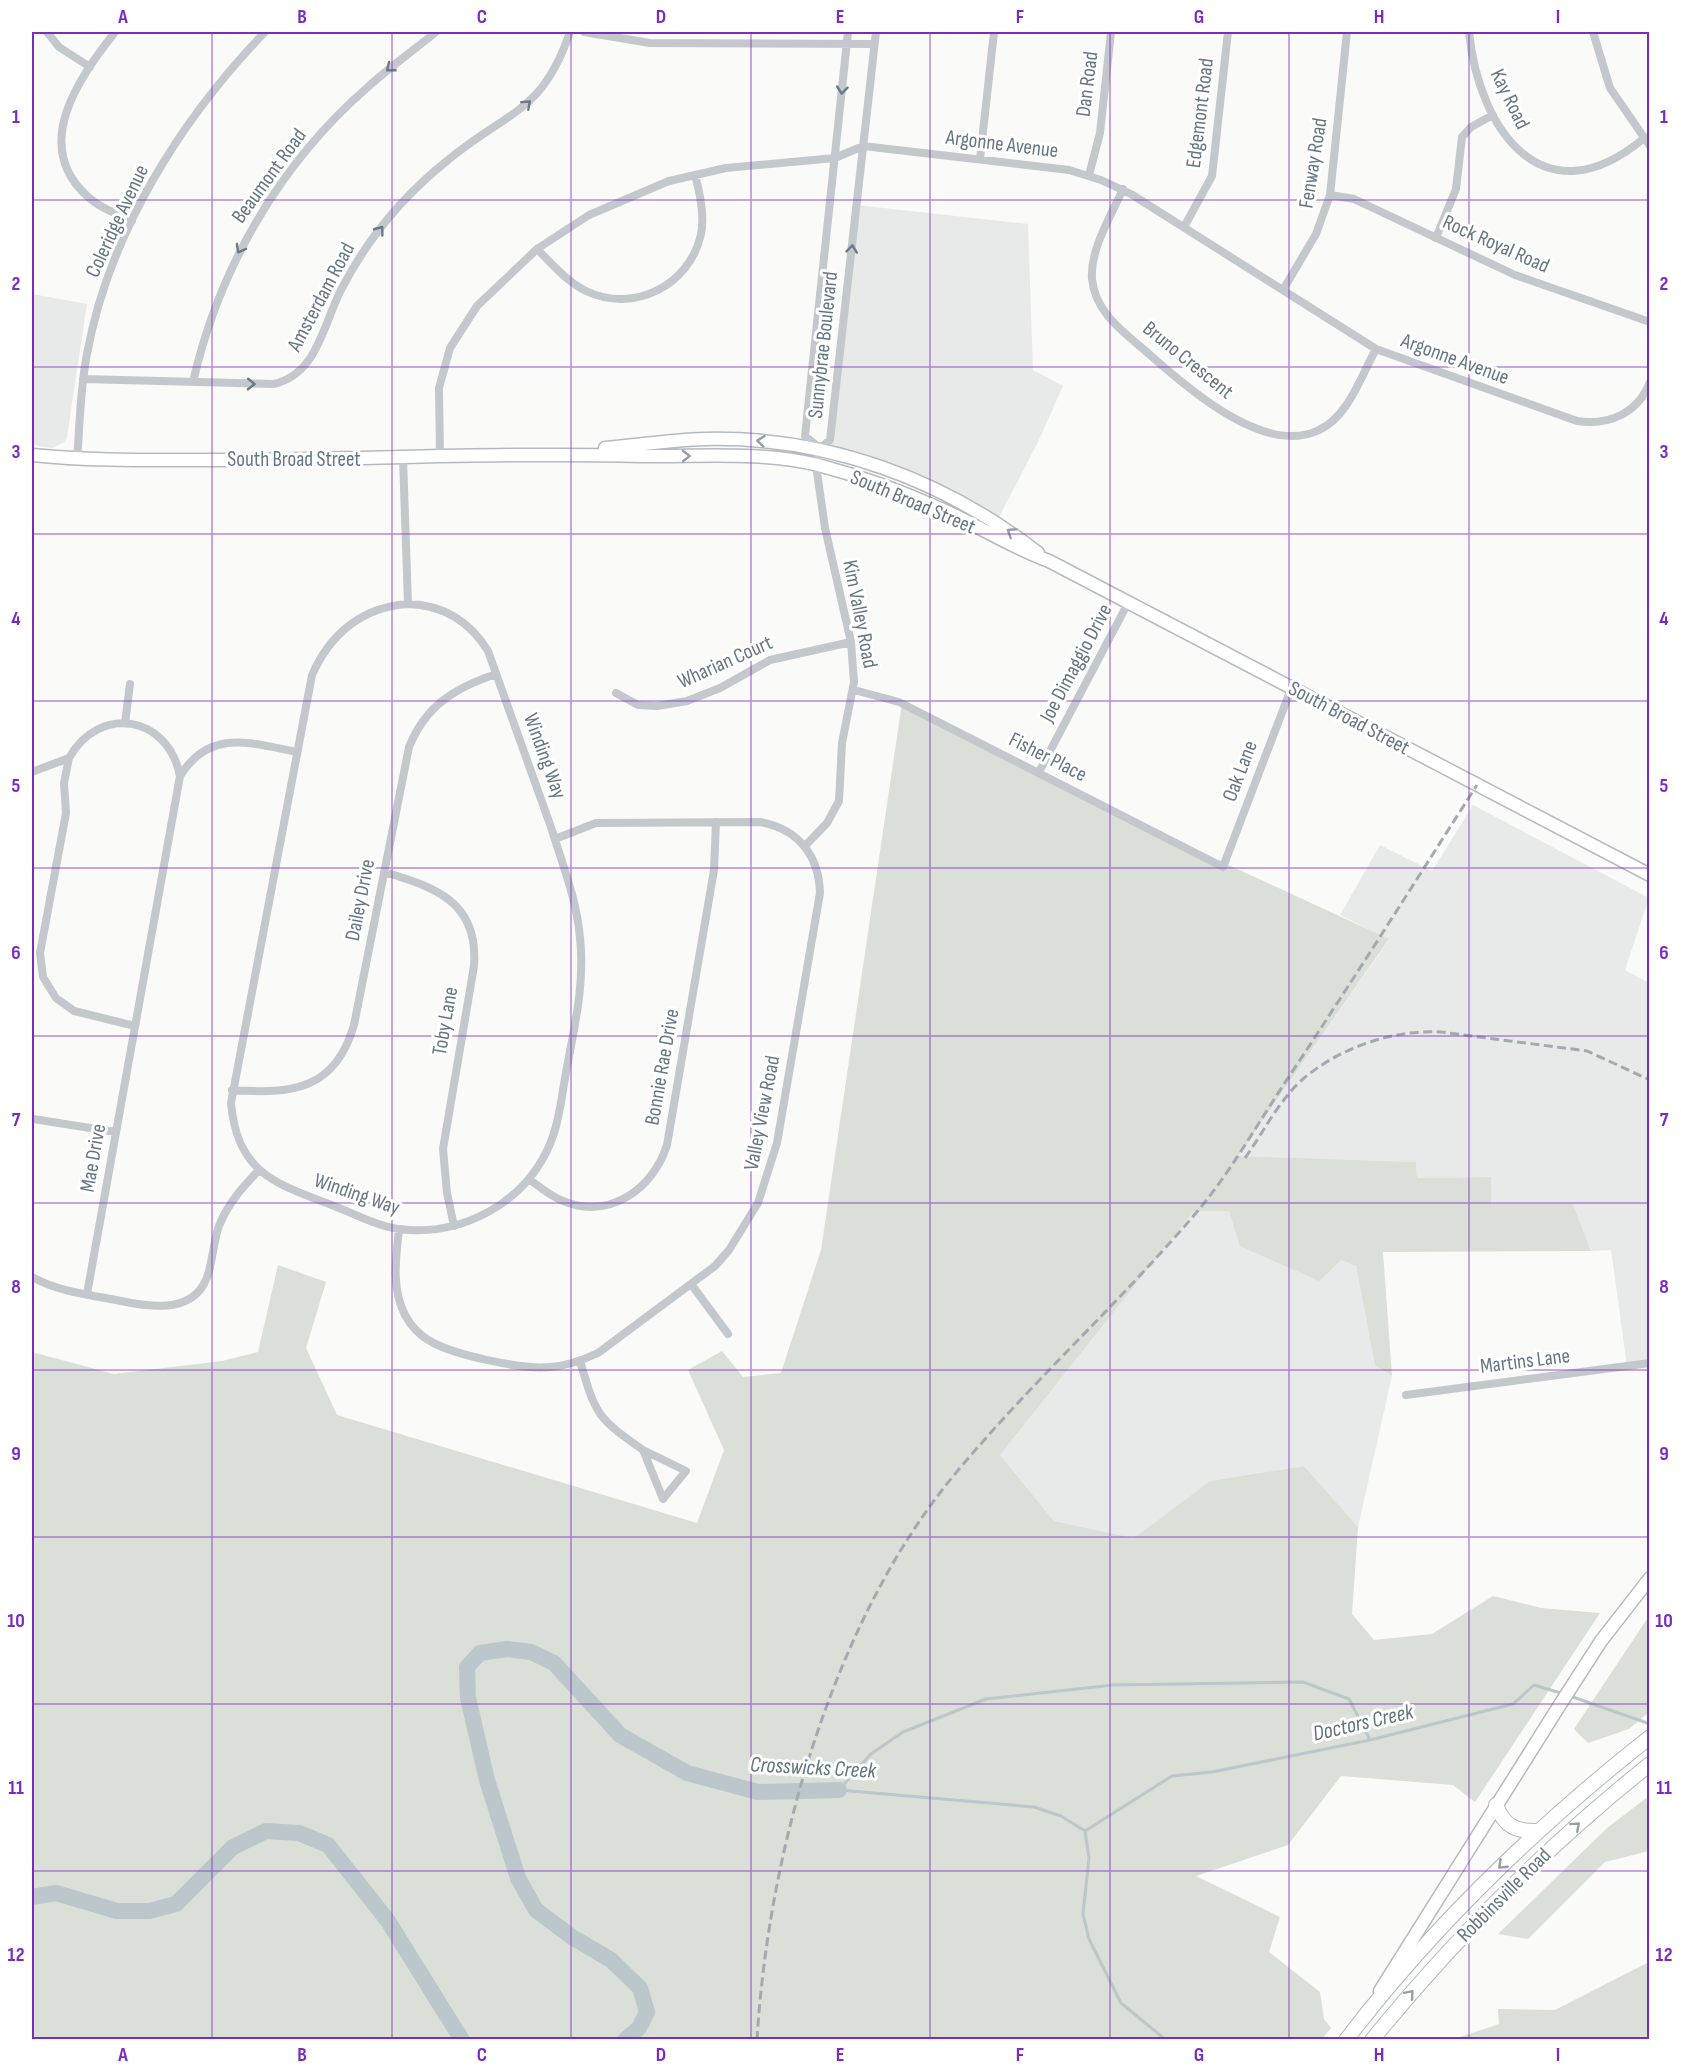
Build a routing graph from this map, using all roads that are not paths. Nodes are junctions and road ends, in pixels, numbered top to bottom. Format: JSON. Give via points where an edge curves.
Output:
{"nodes":[{"id":1,"x":47,"y":32,"type":"edge"},
{"id":2,"x":115,"y":32,"type":"edge"},
{"id":3,"x":265,"y":32,"type":"edge"},
{"id":4,"x":436,"y":32,"type":"edge"},
{"id":5,"x":570,"y":32,"type":"edge"},
{"id":6,"x":584,"y":32,"type":"edge"},
{"id":7,"x":848,"y":32,"type":"edge"},
{"id":8,"x":876,"y":32,"type":"edge"},
{"id":9,"x":994,"y":32,"type":"edge"},
{"id":10,"x":1111,"y":32,"type":"edge"},
{"id":11,"x":1228,"y":32,"type":"edge"},
{"id":12,"x":1347,"y":32,"type":"edge"},
{"id":13,"x":1469,"y":32,"type":"edge"},
{"id":14,"x":1593,"y":32,"type":"edge"},
{"id":15,"x":847,"y":43,"type":"junction"},
{"id":16,"x":874,"y":44,"type":"junction"},
{"id":17,"x":90,"y":67,"type":"junction"},
{"id":18,"x":1493,"y":115,"type":"junction"},
{"id":19,"x":1643,"y":139,"type":"junction"},
{"id":20,"x":863,"y":146,"type":"junction"},
{"id":21,"x":1650,"y":146,"type":"edge"},
{"id":22,"x":835,"y":158,"type":"junction"},
{"id":23,"x":980,"y":159,"type":"junction"},
{"id":24,"x":695,"y":174,"type":"junction"},
{"id":25,"x":1089,"y":175,"type":"junction"},
{"id":26,"x":1123,"y":189,"type":"junction"},
{"id":27,"x":1330,"y":195,"type":"junction"},
{"id":28,"x":132,"y":221,"type":"junction"},
{"id":29,"x":1184,"y":227,"type":"junction"},
{"id":30,"x":1436,"y":238,"type":"junction"},
{"id":31,"x":537,"y":249,"type":"junction"},
{"id":32,"x":1283,"y":290,"type":"junction"},
{"id":33,"x":1650,"y":322,"type":"edge"},
{"id":34,"x":1376,"y":349,"type":"junction"},
{"id":35,"x":83,"y":379,"type":"junction"},
{"id":36,"x":193,"y":382,"type":"junction"},
{"id":37,"x":1650,"y":382,"type":"edge"},
{"id":38,"x":820,"y":448,"type":"junction"},
{"id":39,"x":556,"y":454,"type":"junction"},
{"id":40,"x":32,"y":455,"type":"edge"},
{"id":41,"x":404,"y":458,"type":"junction"},
{"id":42,"x":440,"y":458,"type":"junction"},
{"id":43,"x":77,"y":459,"type":"junction"},
{"id":44,"x":816,"y":465,"type":"junction"},
{"id":45,"x":941,"y":491,"type":"junction"},
{"id":46,"x":971,"y":507,"type":"junction"},
{"id":47,"x":943,"y":510,"type":"junction"},
{"id":48,"x":963,"y":521,"type":"junction"},
{"id":49,"x":1049,"y":561,"type":"junction"},
{"id":50,"x":1128,"y":603,"type":"junction"},
{"id":51,"x":408,"y":604,"type":"junction"},
{"id":52,"x":851,"y":642,"type":"junction"},
{"id":53,"x":496,"y":674,"type":"junction"},
{"id":54,"x":130,"y":684,"type":"dead end"},
{"id":55,"x":1292,"y":688,"type":"junction"},
{"id":56,"x":854,"y":690,"type":"junction"},
{"id":57,"x":616,"y":693,"type":"dead end"},
{"id":58,"x":125,"y":723,"type":"junction"},
{"id":59,"x":297,"y":752,"type":"junction"},
{"id":60,"x":69,"y":758,"type":"junction"},
{"id":61,"x":32,"y":772,"type":"edge"},
{"id":62,"x":1039,"y":772,"type":"junction"},
{"id":63,"x":180,"y":776,"type":"junction"},
{"id":64,"x":716,"y":822,"type":"junction"},
{"id":65,"x":555,"y":839,"type":"junction"},
{"id":66,"x":805,"y":846,"type":"junction"},
{"id":67,"x":1223,"y":867,"type":"joint"},
{"id":68,"x":384,"y":872,"type":"junction"},
{"id":69,"x":1650,"y":875,"type":"edge"},
{"id":70,"x":135,"y":1026,"type":"junction"},
{"id":71,"x":232,"y":1090,"type":"junction"},
{"id":72,"x":33,"y":1119,"type":"edge"},
{"id":73,"x":116,"y":1132,"type":"junction"},
{"id":74,"x":259,"y":1170,"type":"junction"},
{"id":75,"x":529,"y":1179,"type":"junction"},
{"id":76,"x":454,"y":1226,"type":"junction"},
{"id":77,"x":399,"y":1229,"type":"junction"},
{"id":78,"x":32,"y":1277,"type":"edge"},
{"id":79,"x":691,"y":1284,"type":"junction"},
{"id":80,"x":87,"y":1294,"type":"junction"},
{"id":81,"x":728,"y":1334,"type":"dead end"},
{"id":82,"x":580,"y":1361,"type":"junction"},
{"id":83,"x":1650,"y":1364,"type":"edge"},
{"id":84,"x":1406,"y":1395,"type":"dead end"},
{"id":85,"x":643,"y":1450,"type":"junction"},
{"id":86,"x":1650,"y":1578,"type":"edge"},
{"id":87,"x":1649,"y":1737,"type":"edge"},
{"id":88,"x":1650,"y":1764,"type":"edge"},
{"id":89,"x":1496,"y":1805,"type":"junction"},
{"id":90,"x":1538,"y":1831,"type":"junction"},
{"id":91,"x":1369,"y":2009,"type":"junction"},
{"id":92,"x":1346,"y":2040,"type":"edge"},
{"id":93,"x":1372,"y":2040,"type":"edge"}],
"edges":[{"from":1,"to":17,"type":"street","via":[[59,46]]},
{"from":2,"to":17,"type":"street"},
{"from":3,"to":28,"type":"street","name":"Coleridge Avenue","via":[[194,115]]},
{"from":4,"to":36,"type":"street","name":"Beaumont Road","one_way":true,"via":[[349,104],[279,186],[222,286]]},
{"from":36,"to":5,"type":"street","name":"Amsterdam Road","one_way":true,"via":[[273,384],[302,371],[345,282],[381,227],[448,159],[532,101],[554,73]]},
{"from":6,"to":15,"type":"street","via":[[650,43]]},
{"from":7,"to":15,"type":"street","name":"Sunnybrae Boulevard"},
{"from":8,"to":16,"type":"street","name":"Sunnybrae Boulevard"},
{"from":9,"to":23,"type":"street"},
{"from":10,"to":25,"type":"street","name":"Dan Road","via":[[1100,133]]},
{"from":11,"to":29,"type":"street","name":"Edgemont Road","via":[[1212,177]]},
{"from":12,"to":27,"type":"street","name":"Fenway Road"},
{"from":13,"to":18,"type":"street","name":"Kay Road","via":[[1475,70]]},
{"from":14,"to":19,"type":"street","via":[[1611,88]]},
{"from":15,"to":16,"type":"street"},
{"from":15,"to":22,"type":"street","name":"Sunnybrae Boulevard","one_way":true},
{"from":16,"to":20,"type":"street","name":"Sunnybrae Boulevard"},
{"from":17,"to":28,"type":"street","via":[[63,120],[65,161],[87,196]]},
{"from":18,"to":19,"type":"street","name":"Kay Road","via":[[1522,153],[1560,170],[1600,167]]},
{"from":18,"to":30,"type":"street","via":[[1470,127],[1462,137],[1456,189]]},
{"from":19,"to":21,"type":"street"},
{"from":20,"to":22,"type":"street","name":"Argonne Avenue"},
{"from":20,"to":23,"type":"street","name":"Argonne Avenue"},
{"from":38,"to":20,"type":"street","name":"Sunnybrae Boulevard","one_way":true,"via":[[830,440]]},
{"from":22,"to":24,"type":"street","name":"Argonne Avenue"},
{"from":22,"to":38,"type":"street","name":"Sunnybrae Boulevard","via":[[805,436]]},
{"from":23,"to":25,"type":"street","name":"Argonne Avenue"},
{"from":24,"to":31,"type":"street","name":"Argonne Avenue","via":[[615,202]]},
{"from":24,"to":31,"type":"street","via":[[702,227],[696,250],[682,272],[656,292],[624,300],[598,296],[573,283]]},
{"from":25,"to":26,"type":"street","name":"Argonne Avenue"},
{"from":26,"to":29,"type":"street","name":"Argonne Avenue"},
{"from":26,"to":34,"type":"street","name":"Bruno Crescent","via":[[1093,267],[1099,303],[1112,322],[1203,400],[1265,430],[1286,436],[1311,434],[1338,417]]},
{"from":27,"to":30,"type":"street","name":"Rock Royal Road","via":[[1354,199]]},
{"from":27,"to":32,"type":"street","name":"Fenway Road","via":[[1316,234]]},
{"from":28,"to":35,"type":"street","name":"Coleridge Avenue","via":[[97,313]]},
{"from":29,"to":32,"type":"street","name":"Argonne Avenue"},
{"from":30,"to":33,"type":"street","name":"Rock Royal Road","via":[[1515,275]]},
{"from":31,"to":42,"type":"street","name":"Argonne Avenue","via":[[477,306],[449,351],[439,388]]},
{"from":32,"to":34,"type":"street","name":"Argonne Avenue"},
{"from":34,"to":37,"type":"street","name":"Argonne Avenue","via":[[1577,422],[1612,420],[1625,414],[1642,398]]},
{"from":35,"to":36,"type":"street","name":"Amsterdam Road"},
{"from":35,"to":43,"type":"street","name":"Coleridge Avenue"},
{"from":38,"to":39,"type":"main road","name":"South Broad Street","one_way":true,"via":[[706,439]]},
{"from":38,"to":44,"type":"street","name":"Kim Valley Road"},
{"from":38,"to":45,"type":"main road","name":"South Broad Street"},
{"from":39,"to":42,"type":"main road","name":"South Broad Street"},
{"from":39,"to":44,"type":"main road","name":"South Broad Street","one_way":true,"via":[[746,457]]},
{"from":40,"to":43,"type":"main road","name":"South Broad Street"},
{"from":41,"to":42,"type":"main road","name":"South Broad Street"},
{"from":41,"to":43,"type":"main road","name":"South Broad Street"},
{"from":41,"to":51,"type":"street"},
{"from":44,"to":47,"type":"main road","name":"South Broad Street","via":[[892,488]]},
{"from":44,"to":52,"type":"street","name":"Kim Valley Road","via":[[829,549]]},
{"from":45,"to":46,"type":"main road","name":"South Broad Street"},
{"from":45,"to":47,"type":"main road"},
{"from":46,"to":48,"type":"main road"},
{"from":49,"to":46,"type":"main road","name":"South Broad Street","one_way":true},
{"from":47,"to":48,"type":"main road","name":"South Broad Street"},
{"from":48,"to":49,"type":"main road","name":"South Broad Street","via":[[1011,547]]},
{"from":49,"to":50,"type":"main road","name":"South Broad Street"},
{"from":50,"to":55,"type":"main road","name":"South Broad Street"},
{"from":50,"to":62,"type":"street","name":"Joe Dimaggio Drive"},
{"from":51,"to":53,"type":"street","name":"Winding Way","via":[[437,607],[464,621],[481,640]]},
{"from":51,"to":59,"type":"street","name":"Winding Way","via":[[360,617],[328,646],[312,675]]},
{"from":52,"to":56,"type":"street","name":"Kim Valley Road"},
{"from":52,"to":57,"type":"street","name":"Wharian Court","via":[[770,660],[687,701],[638,705]]},
{"from":53,"to":65,"type":"street","name":"Winding Way"},
{"from":53,"to":68,"type":"street","name":"Dailey Drive","via":[[446,696],[415,732]]},
{"from":54,"to":58,"type":"street"},
{"from":55,"to":67,"type":"street","name":"Oak Lane"},
{"from":55,"to":69,"type":"main road","name":"South Broad Street"},
{"from":56,"to":62,"type":"street","name":"Fisher Place","via":[[899,702]]},
{"from":56,"to":66,"type":"street","name":"Kim Valley Road","via":[[842,743],[839,801],[827,823]]},
{"from":58,"to":60,"type":"street","via":[[92,731]]},
{"from":58,"to":63,"type":"street","via":[[147,729],[166,744]]},
{"from":59,"to":63,"type":"street","via":[[243,741],[228,742],[200,753]]},
{"from":59,"to":71,"type":"street","name":"Winding Way"},
{"from":60,"to":61,"type":"street"},
{"from":60,"to":70,"type":"street","via":[[64,777],[66,813],[40,953],[43,977],[56,998],[74,1011]]},
{"from":62,"to":67,"type":"street","name":"Fisher Place"},
{"from":63,"to":70,"type":"street","name":"Mae Drive"},
{"from":64,"to":65,"type":"street","name":"Valley View Road","via":[[596,823]]},
{"from":64,"to":66,"type":"street","name":"Valley View Road","via":[[773,824]]},
{"from":64,"to":75,"type":"street","name":"Bonnie Rae Drive","via":[[714,870],[667,1144],[659,1165],[639,1190],[603,1206],[563,1201]]},
{"from":65,"to":75,"type":"street","name":"Winding Way","via":[[577,916],[580,990],[556,1125]]},
{"from":66,"to":79,"type":"street","name":"Valley View Road","via":[[817,868],[820,893],[774,1156],[758,1203],[741,1234],[715,1266]]},
{"from":68,"to":71,"type":"street","name":"Dailey Drive","via":[[354,1025],[343,1053],[323,1075],[294,1090]]},
{"from":68,"to":76,"type":"street","name":"Toby Lane","via":[[440,892],[460,911],[471,936],[474,966],[443,1149]]},
{"from":70,"to":73,"type":"street","name":"Mae Drive"},
{"from":71,"to":74,"type":"street","name":"Winding Way","via":[[236,1132]]},
{"from":72,"to":73,"type":"street"},
{"from":73,"to":80,"type":"street","name":"Mae Drive"},
{"from":74,"to":77,"type":"street","name":"Winding Way","via":[[278,1185]]},
{"from":74,"to":80,"type":"street","via":[[226,1210],[209,1273],[190,1298],[157,1308]]},
{"from":75,"to":76,"type":"street","name":"Winding Way","via":[[491,1211]]},
{"from":76,"to":77,"type":"street","name":"Winding Way"},
{"from":77,"to":82,"type":"street","name":"Valley View Road","via":[[396,1287],[405,1314],[421,1335],[442,1347],[515,1365],[550,1367]]},
{"from":78,"to":80,"type":"street","via":[[59,1289]]},
{"from":79,"to":81,"type":"street"},
{"from":79,"to":82,"type":"street","name":"Valley View Road","via":[[613,1344]]},
{"from":82,"to":85,"type":"street","via":[[593,1406],[601,1418]]},
{"from":83,"to":84,"type":"street","name":"Martins Lane"},
{"from":85,"to":85,"type":"street","via":[[686,1471],[663,1499],[655,1480]]},
{"from":86,"to":89,"type":"main road","via":[[1601,1641]]},
{"from":87,"to":90,"type":"highway","name":"Robbinsville Road"},
{"from":93,"to":88,"type":"highway","name":"Robbinsville Road","one_way":true,"via":[[1426,1975],[1506,1890]]},
{"from":89,"to":90,"type":"highway","via":[[1501,1818],[1510,1826]]},
{"from":89,"to":91,"type":"main road"},
{"from":90,"to":91,"type":"highway","name":"Robbinsville Road","one_way":true,"via":[[1448,1920]]},
{"from":91,"to":92,"type":"highway","name":"Robbinsville Road"}]}
